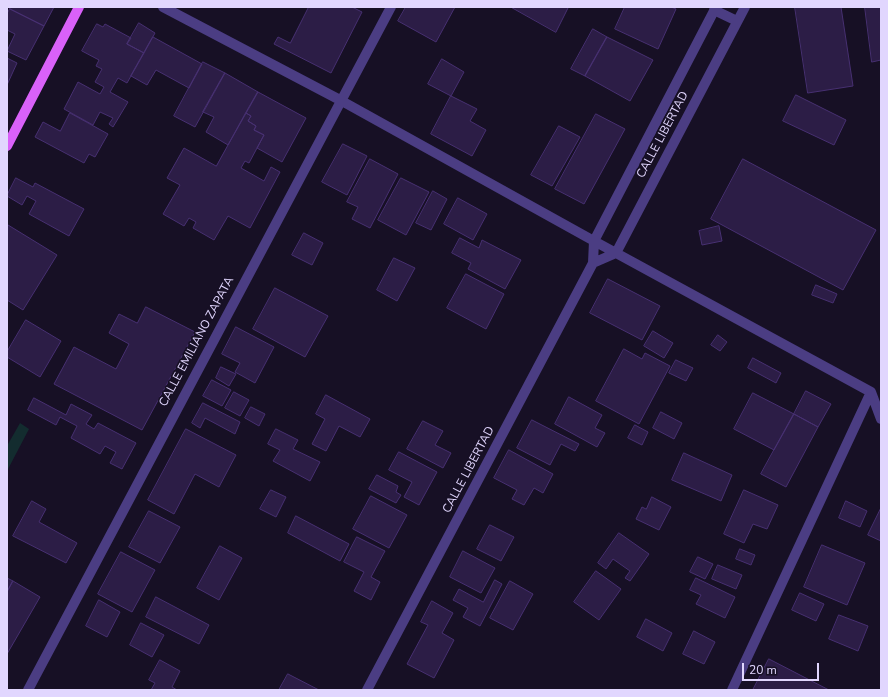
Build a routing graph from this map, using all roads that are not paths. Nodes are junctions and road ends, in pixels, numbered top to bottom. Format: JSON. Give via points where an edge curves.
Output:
{"nodes":[{"id":1,"x":79,"y":7,"type":"edge"},
{"id":2,"x":163,"y":7,"type":"edge"},
{"id":3,"x":391,"y":7,"type":"edge"},
{"id":4,"x":744,"y":7,"type":"edge"},
{"id":5,"x":715,"y":9,"type":"edge"},
{"id":6,"x":737,"y":21,"type":"junction"},
{"id":7,"x":340,"y":100,"type":"junction"},
{"id":8,"x":7,"y":146,"type":"edge"},
{"id":9,"x":594,"y":241,"type":"junction"},
{"id":10,"x":616,"y":253,"type":"junction"},
{"id":11,"x":593,"y":263,"type":"junction"},
{"id":12,"x":871,"y":392,"type":"junction"},
{"id":13,"x":881,"y":419,"type":"edge"},
{"id":14,"x":28,"y":690,"type":"edge"},
{"id":15,"x":367,"y":690,"type":"edge"},
{"id":16,"x":732,"y":690,"type":"edge"}],
"edges":[{"from":1,"to":8,"type":"main road"},
{"from":2,"to":7,"type":"street"},
{"from":3,"to":7,"type":"street","name":"CALLE EMILIANO ZAPATA"},
{"from":4,"to":6,"type":"street","name":"CALLE LIBERTAD"},
{"from":5,"to":6,"type":"street"},
{"from":5,"to":9,"type":"street","name":"CALLE LIBERTAD"},
{"from":6,"to":10,"type":"street","name":"CALLE LIBERTAD"},
{"from":7,"to":9,"type":"street"},
{"from":7,"to":14,"type":"street","name":"CALLE EMILIANO ZAPATA"},
{"from":9,"to":10,"type":"street"},
{"from":9,"to":11,"type":"street","name":"CALLE LIBERTAD"},
{"from":10,"to":11,"type":"street"},
{"from":10,"to":12,"type":"street"},
{"from":11,"to":15,"type":"street","name":"CALLE LIBERTAD"},
{"from":12,"to":13,"type":"street"},
{"from":12,"to":16,"type":"street"}]}
